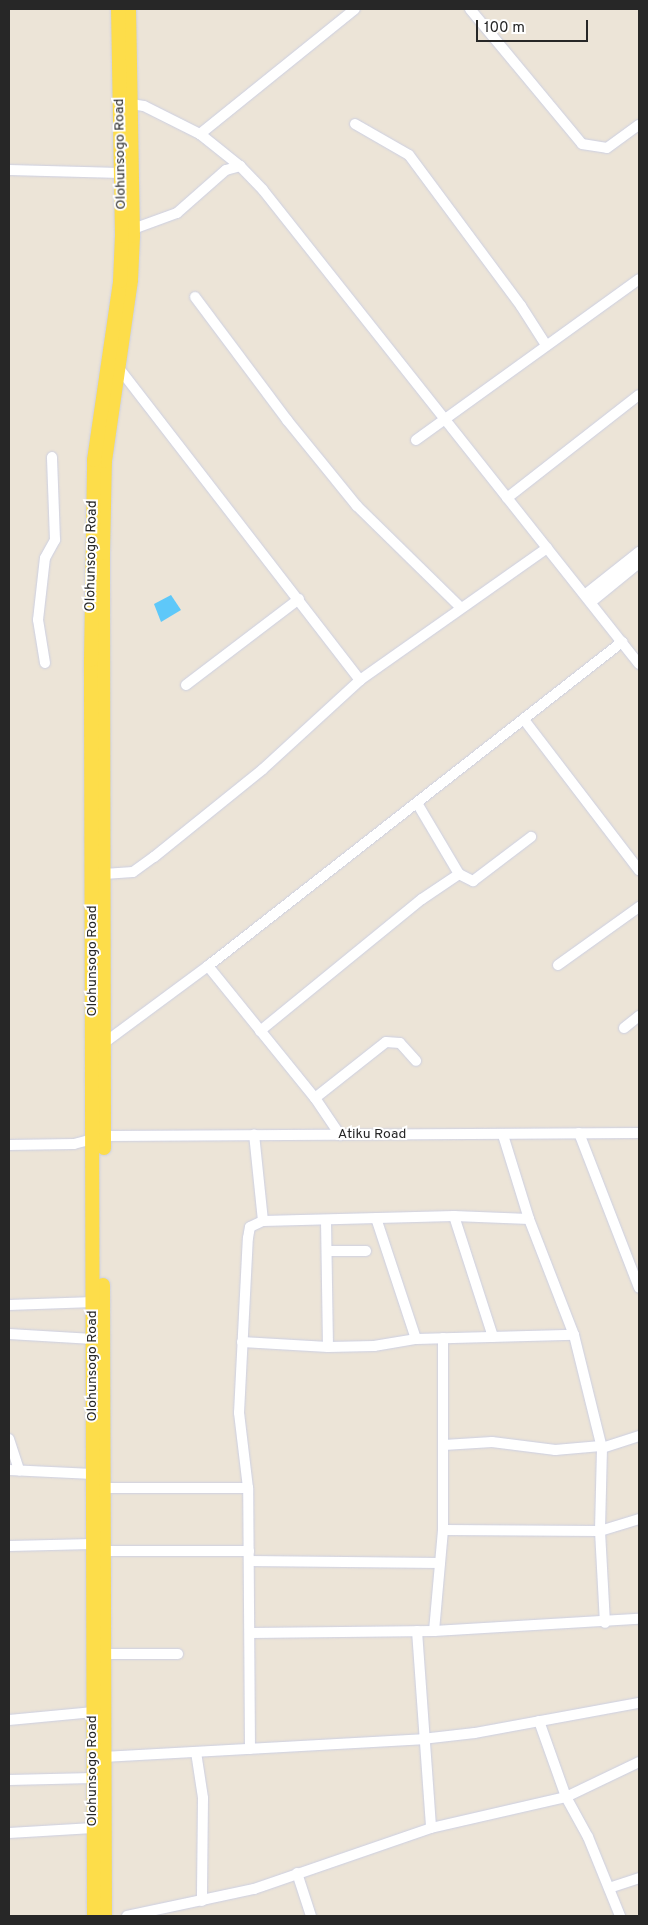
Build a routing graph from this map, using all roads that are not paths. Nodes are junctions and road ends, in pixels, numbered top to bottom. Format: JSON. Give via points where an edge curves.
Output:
{"nodes":[{"id":1,"x":118,"y":9,"type":"edge"},
{"id":2,"x":129,"y":9,"type":"edge"},
{"id":3,"x":355,"y":9,"type":"edge"},
{"id":4,"x":470,"y":9,"type":"edge"},
{"id":5,"x":126,"y":103,"type":"junction"},
{"id":6,"x":355,"y":124,"type":"dead end"},
{"id":7,"x":639,"y":125,"type":"edge"},
{"id":8,"x":200,"y":134,"type":"junction"},
{"id":9,"x":240,"y":166,"type":"junction"},
{"id":10,"x":9,"y":170,"type":"edge"},
{"id":11,"x":122,"y":173,"type":"junction"},
{"id":12,"x":133,"y":229,"type":"junction"},
{"id":13,"x":639,"y":279,"type":"edge"},
{"id":14,"x":195,"y":297,"type":"dead end"},
{"id":15,"x":546,"y":344,"type":"junction"},
{"id":16,"x":118,"y":367,"type":"junction"},
{"id":17,"x":639,"y":395,"type":"edge"},
{"id":18,"x":446,"y":420,"type":"junction"},
{"id":19,"x":416,"y":440,"type":"dead end"},
{"id":20,"x":52,"y":457,"type":"dead end"},
{"id":21,"x":507,"y":498,"type":"junction"},
{"id":22,"x":547,"y":548,"type":"junction"},
{"id":23,"x":98,"y":552,"type":"junction"},
{"id":24,"x":639,"y":552,"type":"edge"},
{"id":25,"x":639,"y":563,"type":"edge"},
{"id":26,"x":588,"y":598,"type":"junction"},
{"id":27,"x":299,"y":599,"type":"junction"},
{"id":28,"x":460,"y":607,"type":"junction"},
{"id":29,"x":622,"y":642,"type":"junction"},
{"id":30,"x":634,"y":648,"type":"edge"},
{"id":31,"x":45,"y":663,"type":"dead end"},
{"id":32,"x":639,"y":664,"type":"edge"},
{"id":33,"x":360,"y":680,"type":"junction"},
{"id":34,"x":186,"y":685,"type":"dead end"},
{"id":35,"x":525,"y":721,"type":"junction"},
{"id":36,"x":417,"y":803,"type":"junction"},
{"id":37,"x":531,"y":837,"type":"dead end"},
{"id":38,"x":639,"y":870,"type":"edge"},
{"id":39,"x":104,"y":874,"type":"junction"},
{"id":40,"x":459,"y":874,"type":"junction"},
{"id":41,"x":639,"y":907,"type":"edge"},
{"id":42,"x":558,"y":965,"type":"dead end"},
{"id":43,"x":208,"y":966,"type":"junction"},
{"id":44,"x":639,"y":1016,"type":"edge"},
{"id":45,"x":624,"y":1028,"type":"dead end"},
{"id":46,"x":260,"y":1031,"type":"junction"},
{"id":47,"x":104,"y":1043,"type":"junction"},
{"id":48,"x":416,"y":1061,"type":"dead end"},
{"id":49,"x":316,"y":1098,"type":"junction"},
{"id":50,"x":639,"y":1133,"type":"edge"},
{"id":51,"x":254,"y":1134,"type":"junction"},
{"id":52,"x":579,"y":1134,"type":"junction"},
{"id":53,"x":340,"y":1135,"type":"junction"},
{"id":54,"x":503,"y":1135,"type":"junction"},
{"id":55,"x":100,"y":1137,"type":"junction"},
{"id":56,"x":9,"y":1145,"type":"edge"},
{"id":57,"x":454,"y":1216,"type":"junction"},
{"id":58,"x":376,"y":1218,"type":"junction"},
{"id":59,"x":529,"y":1219,"type":"junction"},
{"id":60,"x":326,"y":1220,"type":"junction"},
{"id":61,"x":263,"y":1221,"type":"junction"},
{"id":62,"x":328,"y":1251,"type":"junction"},
{"id":63,"x":366,"y":1251,"type":"dead end"},
{"id":64,"x":639,"y":1288,"type":"edge"},
{"id":65,"x":94,"y":1302,"type":"junction"},
{"id":66,"x":9,"y":1305,"type":"edge"},
{"id":67,"x":9,"y":1334,"type":"edge"},
{"id":68,"x":574,"y":1335,"type":"junction"},
{"id":69,"x":493,"y":1337,"type":"junction"},
{"id":70,"x":416,"y":1338,"type":"junction"},
{"id":71,"x":443,"y":1338,"type":"junction"},
{"id":72,"x":93,"y":1339,"type":"junction"},
{"id":73,"x":242,"y":1342,"type":"junction"},
{"id":74,"x":328,"y":1347,"type":"junction"},
{"id":75,"x":639,"y":1436,"type":"edge"},
{"id":76,"x":9,"y":1438,"type":"edge"},
{"id":77,"x":444,"y":1445,"type":"junction"},
{"id":78,"x":601,"y":1447,"type":"junction"},
{"id":79,"x":14,"y":1470,"type":"edge"},
{"id":80,"x":93,"y":1474,"type":"junction"},
{"id":81,"x":103,"y":1488,"type":"junction"},
{"id":82,"x":248,"y":1488,"type":"junction"},
{"id":83,"x":639,"y":1519,"type":"edge"},
{"id":84,"x":443,"y":1530,"type":"junction"},
{"id":85,"x":600,"y":1532,"type":"junction"},
{"id":86,"x":9,"y":1546,"type":"edge"},
{"id":87,"x":98,"y":1547,"type":"junction"},
{"id":88,"x":249,"y":1556,"type":"junction"},
{"id":89,"x":440,"y":1563,"type":"junction"},
{"id":90,"x":639,"y":1619,"type":"edge"},
{"id":91,"x":604,"y":1623,"type":"junction"},
{"id":92,"x":417,"y":1631,"type":"junction"},
{"id":93,"x":434,"y":1631,"type":"junction"},
{"id":94,"x":250,"y":1633,"type":"junction"},
{"id":95,"x":104,"y":1654,"type":"junction"},
{"id":96,"x":178,"y":1654,"type":"dead end"},
{"id":97,"x":639,"y":1703,"type":"edge"},
{"id":98,"x":94,"y":1712,"type":"junction"},
{"id":99,"x":9,"y":1720,"type":"edge"},
{"id":100,"x":539,"y":1721,"type":"junction"},
{"id":101,"x":422,"y":1738,"type":"junction"},
{"id":102,"x":250,"y":1749,"type":"junction"},
{"id":103,"x":196,"y":1752,"type":"junction"},
{"id":104,"x":103,"y":1757,"type":"junction"},
{"id":105,"x":639,"y":1762,"type":"edge"},
{"id":106,"x":93,"y":1778,"type":"junction"},
{"id":107,"x":9,"y":1780,"type":"edge"},
{"id":108,"x":566,"y":1797,"type":"junction"},
{"id":109,"x":93,"y":1828,"type":"junction"},
{"id":110,"x":431,"y":1828,"type":"junction"},
{"id":111,"x":9,"y":1833,"type":"edge"},
{"id":112,"x":298,"y":1873,"type":"junction"},
{"id":113,"x":639,"y":1878,"type":"edge"},
{"id":114,"x":608,"y":1888,"type":"junction"},
{"id":115,"x":202,"y":1901,"type":"junction"},
{"id":116,"x":94,"y":1916,"type":"edge"},
{"id":117,"x":105,"y":1916,"type":"edge"},
{"id":118,"x":127,"y":1916,"type":"edge"},
{"id":119,"x":311,"y":1916,"type":"edge"},
{"id":120,"x":620,"y":1916,"type":"edge"}],
"edges":[{"from":1,"to":5,"type":"main road","name":"Olohunsogo Road"},
{"from":2,"to":5,"type":"main road","name":"Olohunsogo Road"},
{"from":3,"to":8,"type":"street"},
{"from":4,"to":7,"type":"street","via":[[582,144],[607,148]]},
{"from":5,"to":8,"type":"street","via":[[167,116]]},
{"from":5,"to":11,"type":"main road","name":"Olohunsogo Road"},
{"from":5,"to":12,"type":"main road","name":"Olohunsogo Road"},
{"from":6,"to":15,"type":"street","via":[[370,130],[412,159]]},
{"from":8,"to":9,"type":"street"},
{"from":9,"to":12,"type":"street","via":[[226,170],[177,213]]},
{"from":9,"to":18,"type":"street"},
{"from":10,"to":11,"type":"street"},
{"from":11,"to":23,"type":"main road","name":"Olohunsogo Road","via":[[120,281],[94,460]]},
{"from":12,"to":16,"type":"main road","name":"Olohunsogo Road","via":[[131,280]]},
{"from":13,"to":15,"type":"street"},
{"from":14,"to":28,"type":"street","via":[[287,420],[358,506]]},
{"from":15,"to":18,"type":"street"},
{"from":16,"to":23,"type":"main road","name":"Olohunsogo Road","via":[[105,461]]},
{"from":16,"to":27,"type":"street"},
{"from":17,"to":21,"type":"street"},
{"from":18,"to":19,"type":"street"},
{"from":18,"to":21,"type":"street"},
{"from":20,"to":31,"type":"street","via":[[55,540],[45,558],[38,620]]},
{"from":21,"to":22,"type":"street"},
{"from":22,"to":26,"type":"street"},
{"from":22,"to":28,"type":"street"},
{"from":23,"to":39,"type":"main road","name":"Olohunsogo Road"},
{"from":23,"to":55,"type":"main road","name":"Olohunsogo Road"},
{"from":24,"to":26,"type":"street"},
{"from":25,"to":26,"type":"street"},
{"from":26,"to":29,"type":"street"},
{"from":27,"to":33,"type":"street"},
{"from":27,"to":34,"type":"street"},
{"from":28,"to":33,"type":"street"},
{"from":29,"to":30,"type":"street"},
{"from":29,"to":35,"type":"street"},
{"from":30,"to":32,"type":"street"},
{"from":33,"to":39,"type":"street","via":[[263,769],[154,858],[133,872]]},
{"from":35,"to":36,"type":"street"},
{"from":35,"to":38,"type":"street"},
{"from":36,"to":40,"type":"street"},
{"from":36,"to":43,"type":"street"},
{"from":37,"to":40,"type":"street","via":[[473,881]]},
{"from":39,"to":47,"type":"main road","name":"Olohunsogo Road"},
{"from":40,"to":46,"type":"street"},
{"from":41,"to":42,"type":"street"},
{"from":43,"to":46,"type":"street"},
{"from":43,"to":47,"type":"street"},
{"from":44,"to":45,"type":"street"},
{"from":46,"to":49,"type":"street"},
{"from":47,"to":55,"type":"main road","name":"Olohunsogo Road"},
{"from":48,"to":49,"type":"street","via":[[400,1043],[386,1042]]},
{"from":49,"to":53,"type":"street"},
{"from":50,"to":52,"type":"street","name":"Atiku Road"},
{"from":51,"to":53,"type":"street","name":"Atiku Road"},
{"from":51,"to":55,"type":"street","name":"Atiku Road"},
{"from":51,"to":61,"type":"street"},
{"from":52,"to":54,"type":"street","name":"Atiku Road"},
{"from":52,"to":64,"type":"street"},
{"from":53,"to":54,"type":"street","name":"Atiku Road"},
{"from":54,"to":59,"type":"street"},
{"from":55,"to":56,"type":"street","name":"Atiku Road","via":[[74,1144]]},
{"from":55,"to":65,"type":"main road","name":"Olohunsogo Road"},
{"from":55,"to":81,"type":"main road","name":"Olohunsogo Road"},
{"from":57,"to":58,"type":"street"},
{"from":57,"to":59,"type":"street"},
{"from":57,"to":69,"type":"street"},
{"from":58,"to":60,"type":"street"},
{"from":58,"to":70,"type":"street"},
{"from":59,"to":68,"type":"street"},
{"from":60,"to":61,"type":"street"},
{"from":60,"to":62,"type":"street"},
{"from":61,"to":73,"type":"street","via":[[250,1227]]},
{"from":62,"to":63,"type":"street"},
{"from":62,"to":74,"type":"street"},
{"from":65,"to":66,"type":"street"},
{"from":65,"to":72,"type":"main road","name":"Olohunsogo Road"},
{"from":67,"to":72,"type":"street"},
{"from":68,"to":69,"type":"street"},
{"from":68,"to":78,"type":"street"},
{"from":69,"to":71,"type":"street"},
{"from":70,"to":71,"type":"street"},
{"from":70,"to":74,"type":"street","via":[[374,1346]]},
{"from":71,"to":77,"type":"street"},
{"from":72,"to":80,"type":"main road","name":"Olohunsogo Road"},
{"from":73,"to":74,"type":"street"},
{"from":73,"to":82,"type":"street","via":[[239,1413]]},
{"from":75,"to":78,"type":"street"},
{"from":76,"to":79,"type":"street"},
{"from":77,"to":78,"type":"street","via":[[492,1442],[554,1450]]},
{"from":77,"to":84,"type":"street"},
{"from":78,"to":85,"type":"street"},
{"from":79,"to":80,"type":"street"},
{"from":80,"to":87,"type":"main road","name":"Olohunsogo Road"},
{"from":81,"to":82,"type":"street"},
{"from":81,"to":87,"type":"main road","name":"Olohunsogo Road"},
{"from":82,"to":88,"type":"street"},
{"from":83,"to":85,"type":"street"},
{"from":84,"to":85,"type":"street"},
{"from":84,"to":89,"type":"street"},
{"from":85,"to":91,"type":"street"},
{"from":86,"to":87,"type":"street"},
{"from":87,"to":88,"type":"street"},
{"from":87,"to":95,"type":"main road","name":"Olohunsogo Road"},
{"from":87,"to":98,"type":"main road","name":"Olohunsogo Road"},
{"from":88,"to":89,"type":"street"},
{"from":88,"to":94,"type":"street"},
{"from":89,"to":93,"type":"street"},
{"from":90,"to":91,"type":"street"},
{"from":91,"to":93,"type":"street"},
{"from":92,"to":93,"type":"street"},
{"from":92,"to":94,"type":"street"},
{"from":92,"to":101,"type":"street"},
{"from":94,"to":102,"type":"street"},
{"from":95,"to":96,"type":"street"},
{"from":95,"to":104,"type":"main road","name":"Olohunsogo Road"},
{"from":97,"to":100,"type":"street"},
{"from":98,"to":99,"type":"street"},
{"from":98,"to":106,"type":"main road","name":"Olohunsogo Road"},
{"from":100,"to":101,"type":"street"},
{"from":100,"to":108,"type":"street"},
{"from":101,"to":102,"type":"street"},
{"from":101,"to":110,"type":"street"},
{"from":102,"to":103,"type":"street"},
{"from":103,"to":104,"type":"street"},
{"from":103,"to":115,"type":"street","via":[[203,1798]]},
{"from":104,"to":117,"type":"main road","name":"Olohunsogo Road"},
{"from":105,"to":108,"type":"street"},
{"from":106,"to":107,"type":"street"},
{"from":106,"to":109,"type":"main road","name":"Olohunsogo Road"},
{"from":108,"to":110,"type":"street"},
{"from":108,"to":114,"type":"street"},
{"from":109,"to":111,"type":"street"},
{"from":109,"to":116,"type":"main road","name":"Olohunsogo Road"},
{"from":110,"to":112,"type":"street"},
{"from":112,"to":115,"type":"street"},
{"from":112,"to":119,"type":"street"},
{"from":113,"to":114,"type":"street"},
{"from":114,"to":120,"type":"street"},
{"from":115,"to":118,"type":"street"}]}
